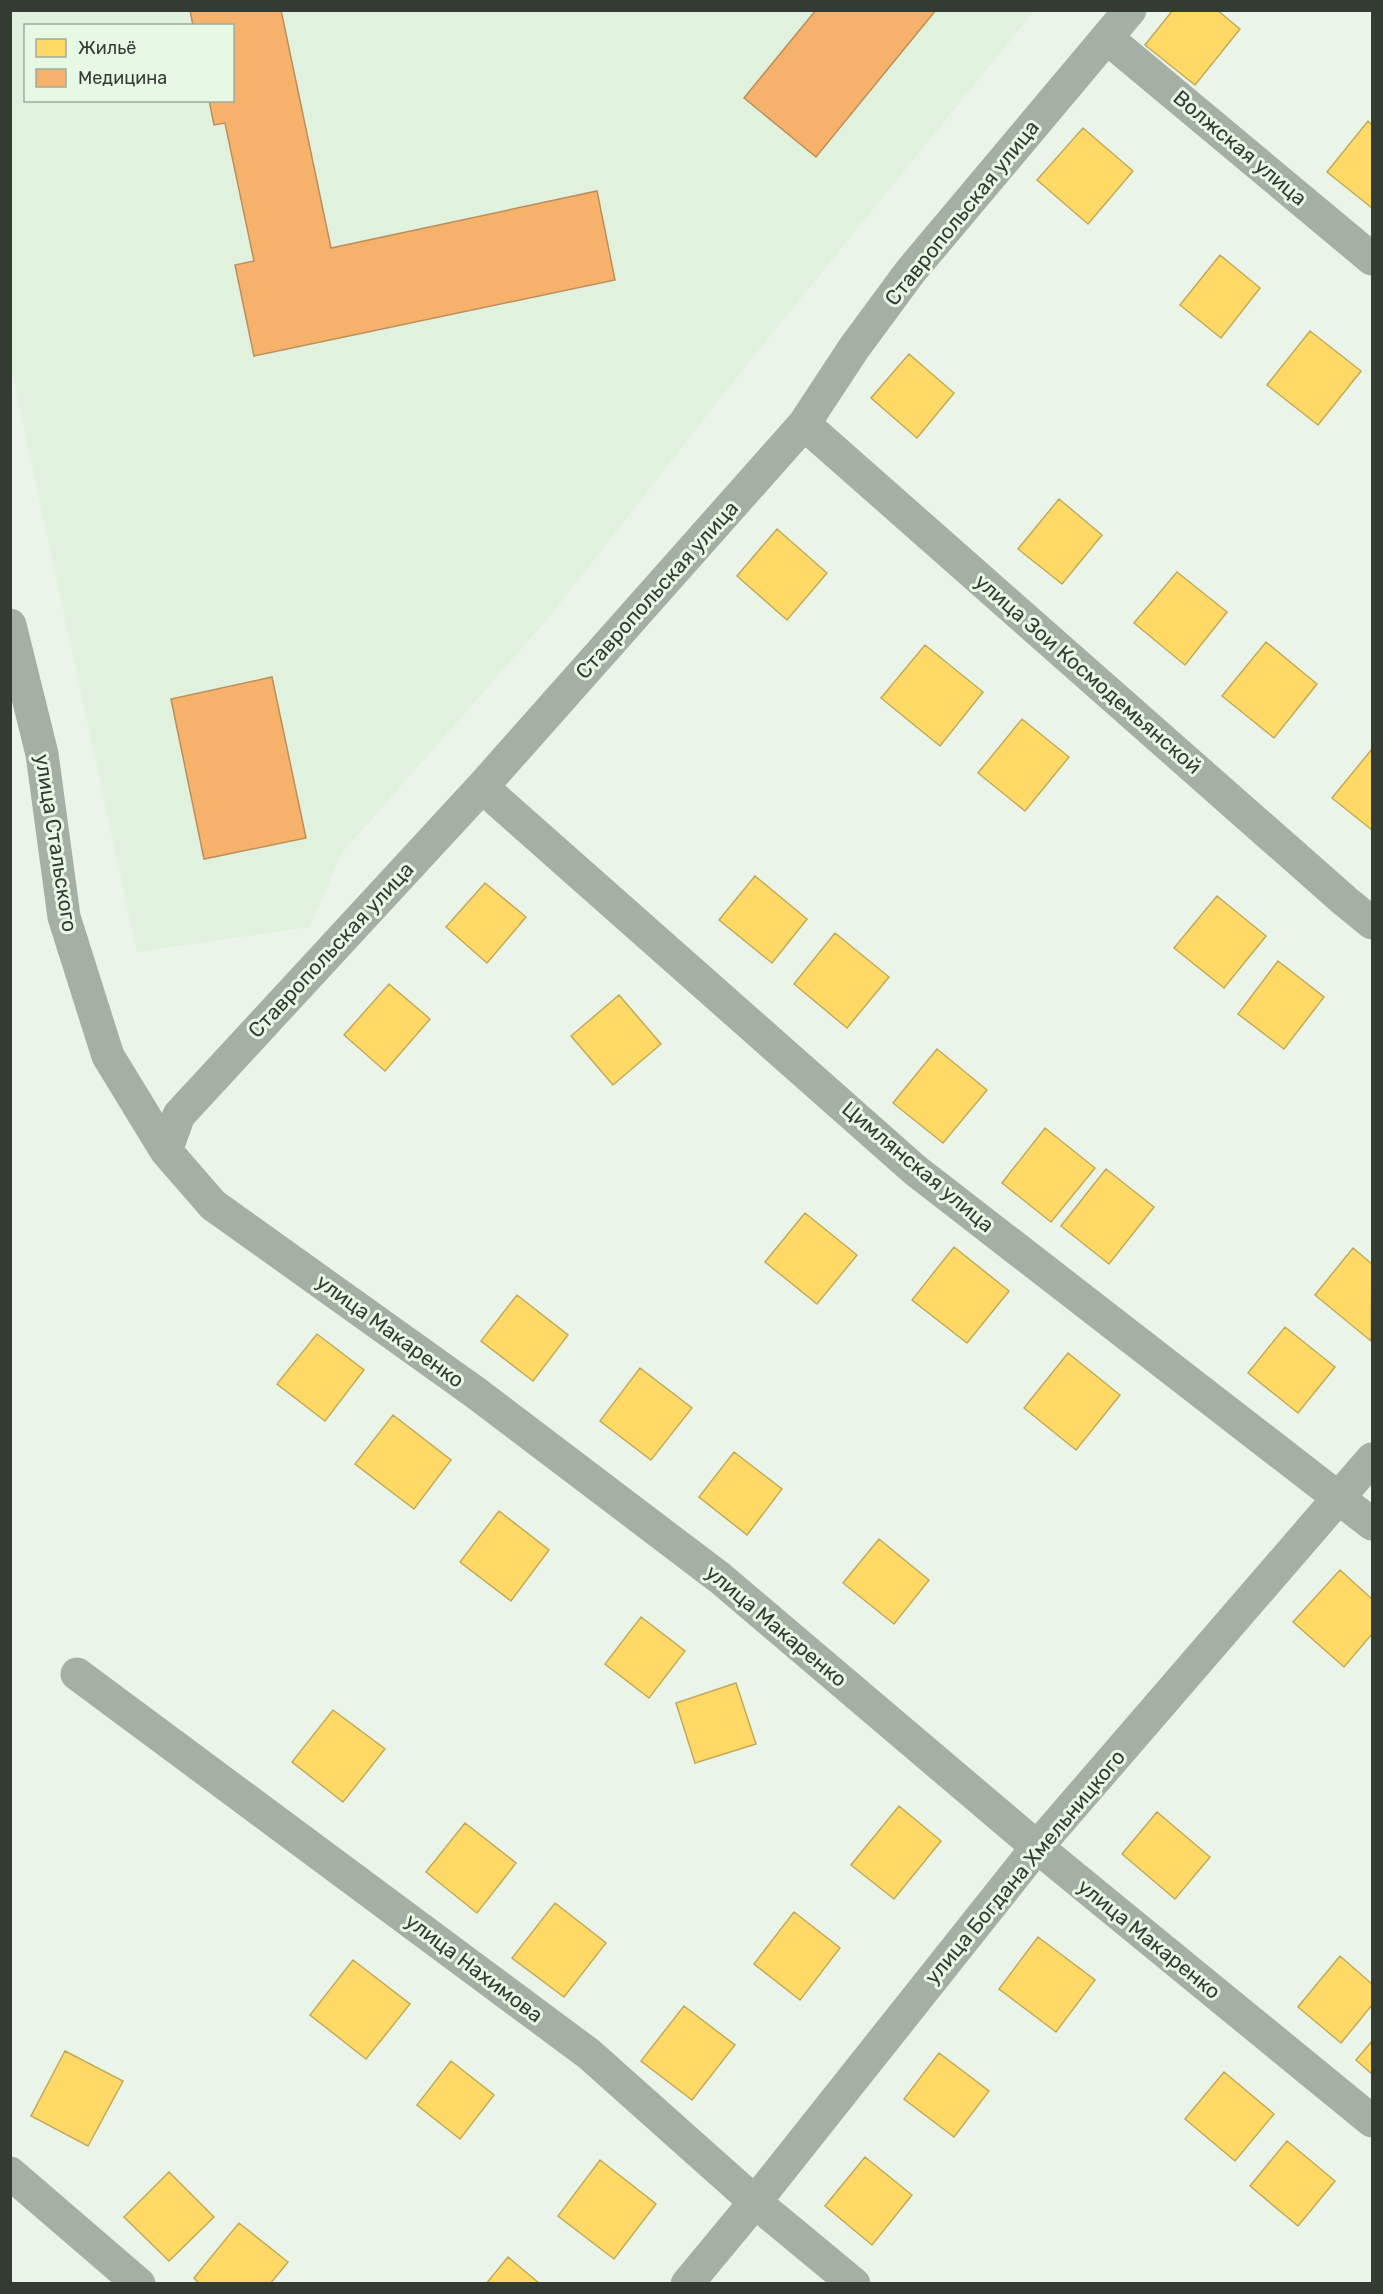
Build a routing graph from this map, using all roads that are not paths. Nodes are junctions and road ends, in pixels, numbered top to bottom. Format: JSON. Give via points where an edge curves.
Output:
{"nodes":[{"id":1,"x":1130,"y":10,"type":"edge"},
{"id":2,"x":1107,"y":38,"type":"junction"},
{"id":3,"x":1372,"y":259,"type":"edge"},
{"id":4,"x":804,"y":424,"type":"junction"},
{"id":5,"x":10,"y":625,"type":"edge"},
{"id":6,"x":482,"y":787,"type":"junction"},
{"id":7,"x":1372,"y":923,"type":"edge"},
{"id":8,"x":166,"y":1151,"type":"junction"},
{"id":9,"x":1372,"y":1459,"type":"edge"},
{"id":10,"x":1340,"y":1497,"type":"junction"},
{"id":11,"x":1372,"y":1524,"type":"edge"},
{"id":12,"x":77,"y":1674,"type":"dead end"},
{"id":13,"x":1036,"y":1847,"type":"junction"},
{"id":14,"x":1372,"y":2121,"type":"edge"},
{"id":15,"x":10,"y":2173,"type":"edge"},
{"id":16,"x":755,"y":2202,"type":"junction"},
{"id":17,"x":139,"y":2283,"type":"edge"},
{"id":18,"x":687,"y":2283,"type":"edge"},
{"id":19,"x":854,"y":2283,"type":"edge"}],
"edges":[{"from":1,"to":2,"type":"street","name":"Ставропольская улица"},
{"from":2,"to":3,"type":"street","name":"Волжская улица"},
{"from":2,"to":4,"type":"street","name":"Ставропольская улица","via":[[910,272]]},
{"from":4,"to":6,"type":"street","name":"Ставропольская улица"},
{"from":4,"to":7,"type":"street","name":"улица Зои Космодемьянской"},
{"from":5,"to":8,"type":"street","name":"улица Стальского","via":[[42,754],[64,917],[108,1056]]},
{"from":6,"to":8,"type":"street","name":"Ставропольская улица","via":[[179,1115]]},
{"from":6,"to":10,"type":"street","name":"Цимлянская улица","via":[[915,1170]]},
{"from":8,"to":13,"type":"street","name":"улица Макаренко","via":[[213,1205],[476,1393],[720,1578]]},
{"from":9,"to":10,"type":"street","name":"улица Богдана Хмельницкого"},
{"from":10,"to":11,"type":"street","name":"Цимлянская улица"},
{"from":10,"to":13,"type":"street","name":"улица Богдана Хмельницкого"},
{"from":12,"to":16,"type":"street","name":"улица Нахимова","via":[[589,2054]]},
{"from":13,"to":14,"type":"street","name":"улица Макаренко"},
{"from":13,"to":16,"type":"street","name":"улица Богдана Хмельницкого"},
{"from":15,"to":17,"type":"street"},
{"from":16,"to":18,"type":"street","name":"улица Богдана Хмельницкого"},
{"from":16,"to":19,"type":"street","name":"улица Нахимова"}]}
